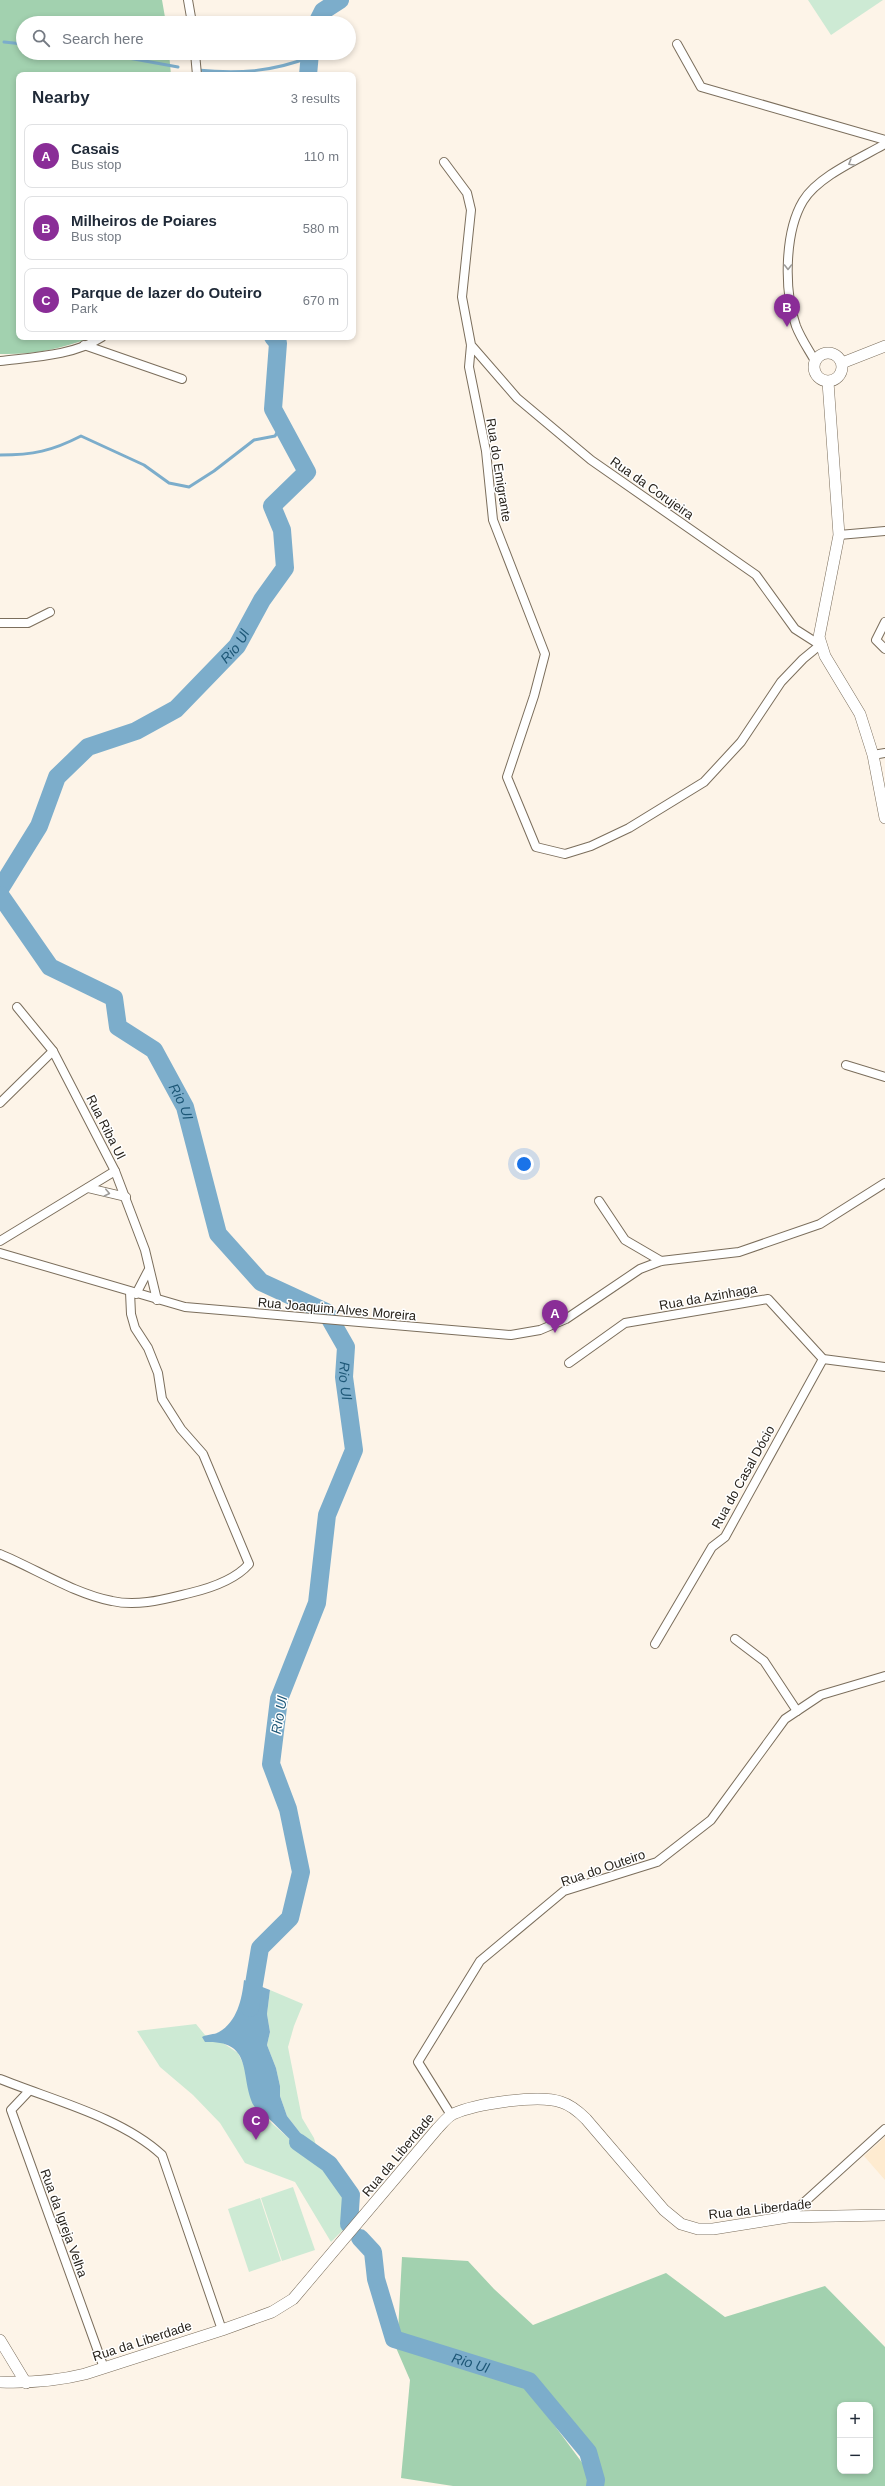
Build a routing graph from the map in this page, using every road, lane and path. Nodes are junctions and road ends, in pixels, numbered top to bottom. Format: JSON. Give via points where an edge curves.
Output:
{"nodes":[{"id":1,"x":188,"y":0,"type":"edge"},
{"id":2,"x":191,"y":16,"type":"edge"},
{"id":3,"x":677,"y":44,"type":"dead end"},
{"id":4,"x":196,"y":60,"type":"edge"},
{"id":5,"x":197,"y":72,"type":"edge"},
{"id":6,"x":885,"y":140,"type":"edge"},
{"id":7,"x":885,"y":144,"type":"edge"},
{"id":8,"x":444,"y":162,"type":"dead end"},
{"id":9,"x":96,"y":340,"type":"edge"},
{"id":10,"x":472,"y":345,"type":"junction"},
{"id":11,"x":84,"y":346,"type":"junction"},
{"id":12,"x":885,"y":346,"type":"edge"},
{"id":13,"x":0,"y":361,"type":"edge"},
{"id":14,"x":815,"y":361,"type":"junction"},
{"id":15,"x":842,"y":363,"type":"junction"},
{"id":16,"x":182,"y":379,"type":"dead end"},
{"id":17,"x":828,"y":382,"type":"junction"},
{"id":18,"x":885,"y":531,"type":"edge"},
{"id":19,"x":839,"y":535,"type":"junction"},
{"id":20,"x":50,"y":612,"type":"dead end"},
{"id":21,"x":885,"y":622,"type":"edge"},
{"id":22,"x":0,"y":623,"type":"edge"},
{"id":23,"x":820,"y":646,"type":"junction"},
{"id":24,"x":885,"y":649,"type":"edge"},
{"id":25,"x":885,"y":753,"type":"edge"},
{"id":26,"x":873,"y":755,"type":"junction"},
{"id":27,"x":885,"y":818,"type":"edge"},
{"id":28,"x":17,"y":1007,"type":"dead end"},
{"id":29,"x":54,"y":1051,"type":"junction"},
{"id":30,"x":846,"y":1065,"type":"dead end"},
{"id":31,"x":885,"y":1077,"type":"edge"},
{"id":32,"x":0,"y":1103,"type":"edge"},
{"id":33,"x":115,"y":1171,"type":"junction"},
{"id":34,"x":885,"y":1183,"type":"edge"},
{"id":35,"x":88,"y":1188,"type":"junction"},
{"id":36,"x":126,"y":1197,"type":"junction"},
{"id":37,"x":599,"y":1201,"type":"dead end"},
{"id":38,"x":0,"y":1242,"type":"edge"},
{"id":39,"x":0,"y":1253,"type":"edge"},
{"id":40,"x":661,"y":1261,"type":"junction"},
{"id":41,"x":148,"y":1271,"type":"junction"},
{"id":42,"x":133,"y":1293,"type":"junction"},
{"id":43,"x":157,"y":1300,"type":"junction"},
{"id":44,"x":823,"y":1359,"type":"junction"},
{"id":45,"x":570,"y":1363,"type":"dead end"},
{"id":46,"x":885,"y":1367,"type":"edge"},
{"id":47,"x":0,"y":1554,"type":"edge"},
{"id":48,"x":735,"y":1639,"type":"dead end"},
{"id":49,"x":655,"y":1644,"type":"dead end"},
{"id":50,"x":885,"y":1676,"type":"edge"},
{"id":51,"x":797,"y":1711,"type":"junction"},
{"id":52,"x":0,"y":2078,"type":"edge"},
{"id":53,"x":29,"y":2090,"type":"junction"},
{"id":54,"x":451,"y":2115,"type":"junction"},
{"id":55,"x":885,"y":2129,"type":"edge"},
{"id":56,"x":885,"y":2215,"type":"edge"},
{"id":57,"x":788,"y":2217,"type":"junction"},
{"id":58,"x":222,"y":2330,"type":"junction"},
{"id":59,"x":0,"y":2340,"type":"edge"},
{"id":60,"x":104,"y":2368,"type":"junction"},
{"id":61,"x":0,"y":2382,"type":"edge"},
{"id":62,"x":26,"y":2383,"type":"junction"}],
"edges":[{"from":1,"to":2,"type":"street"},
{"from":3,"to":6,"type":"street","via":[[701,86]]},
{"from":4,"to":5,"type":"street"},
{"from":7,"to":14,"type":"street","one_way":true,"via":[[824,179],[803,200],[796,219],[788,254],[791,304],[796,326]]},
{"from":8,"to":10,"type":"street","name":"Rua do Emigrante","via":[[467,193],[471,210],[462,296]]},
{"from":9,"to":11,"type":"street"},
{"from":10,"to":23,"type":"street","name":"Rua da Corujeira","via":[[517,398],[591,460],[756,575],[794,629]]},
{"from":10,"to":23,"type":"street","name":"Rua do Emigrante","via":[[469,367],[486,451],[493,520],[544,654],[534,696],[507,777],[536,847],[565,854],[591,846],[628,828],[704,782],[741,742],[781,682]]},
{"from":11,"to":13,"type":"street","via":[[64,352]]},
{"from":11,"to":16,"type":"street"},
{"from":12,"to":15,"type":"street"},
{"from":14,"to":15,"type":"street","via":[[822,354],[832,353]]},
{"from":14,"to":17,"type":"street","via":[[816,375]]},
{"from":15,"to":17,"type":"street","via":[[840,376]]},
{"from":17,"to":19,"type":"street"},
{"from":18,"to":19,"type":"street"},
{"from":19,"to":23,"type":"street","via":[[820,628]]},
{"from":20,"to":22,"type":"street","via":[[28,623]]},
{"from":21,"to":24,"type":"street","via":[[876,640]]},
{"from":23,"to":26,"type":"street","via":[[860,714]]},
{"from":25,"to":26,"type":"street"},
{"from":26,"to":27,"type":"street"},
{"from":28,"to":29,"type":"street","name":"Rua Riba Ul"},
{"from":29,"to":32,"type":"street"},
{"from":29,"to":33,"type":"street","name":"Rua Riba Ul"},
{"from":30,"to":31,"type":"street"},
{"from":33,"to":35,"type":"street"},
{"from":33,"to":36,"type":"street","name":"Rua Riba Ul"},
{"from":34,"to":40,"type":"street","name":"Rua Joaquim Alves Moreira","via":[[820,1224],[739,1252]]},
{"from":35,"to":36,"type":"street","one_way":true},
{"from":35,"to":38,"type":"street"},
{"from":36,"to":41,"type":"street","name":"Rua Riba Ul","via":[[145,1250]]},
{"from":37,"to":40,"type":"street","via":[[625,1240]]},
{"from":39,"to":42,"type":"street","name":"Rua Joaquim Alves Moreira"},
{"from":40,"to":43,"type":"street","name":"Rua Joaquim Alves Moreira","via":[[640,1270],[566,1318],[540,1330],[511,1335],[185,1307]]},
{"from":41,"to":42,"type":"street"},
{"from":41,"to":43,"type":"street","name":"Rua Riba Ul"},
{"from":42,"to":43,"type":"street","name":"Rua Joaquim Alves Moreira"},
{"from":42,"to":47,"type":"street","via":[[131,1314],[135,1328],[148,1348],[158,1373],[162,1400],[181,1429],[203,1454],[249,1564],[239,1575],[202,1590],[150,1602],[114,1602],[94,1596]]},
{"from":44,"to":45,"type":"street","name":"Rua da Azinhaga","via":[[768,1299],[625,1323]]},
{"from":44,"to":46,"type":"street"},
{"from":44,"to":49,"type":"street","name":"Rua do Casal Dócio","via":[[724,1536],[712,1547]]},
{"from":48,"to":51,"type":"street","via":[[764,1661]]},
{"from":50,"to":51,"type":"street","name":"Rua do Outeiro","via":[[821,1695]]},
{"from":51,"to":54,"type":"street","name":"Rua do Outeiro","via":[[785,1719],[711,1820],[657,1862],[564,1891],[480,1961],[418,2062]]},
{"from":52,"to":53,"type":"street"},
{"from":53,"to":58,"type":"street","via":[[145,2140],[162,2156]]},
{"from":53,"to":60,"type":"street","name":"Rua da Igreja Velha","via":[[11,2110]]},
{"from":54,"to":57,"type":"street","name":"Rua da Liberdade","via":[[531,2098],[548,2098],[563,2102],[576,2109],[586,2119],[664,2210],[681,2224],[698,2229],[713,2229]]},
{"from":54,"to":58,"type":"street","name":"Rua da Liberdade","via":[[293,2299],[272,2312]]},
{"from":55,"to":57,"type":"street"},
{"from":56,"to":57,"type":"street","name":"Rua da Liberdade"},
{"from":58,"to":60,"type":"street","name":"Rua da Liberdade"},
{"from":59,"to":62,"type":"street"},
{"from":60,"to":62,"type":"street","name":"Rua da Liberdade","via":[[63,2380]]},
{"from":61,"to":62,"type":"street","name":"Rua da Liberdade"}]}
